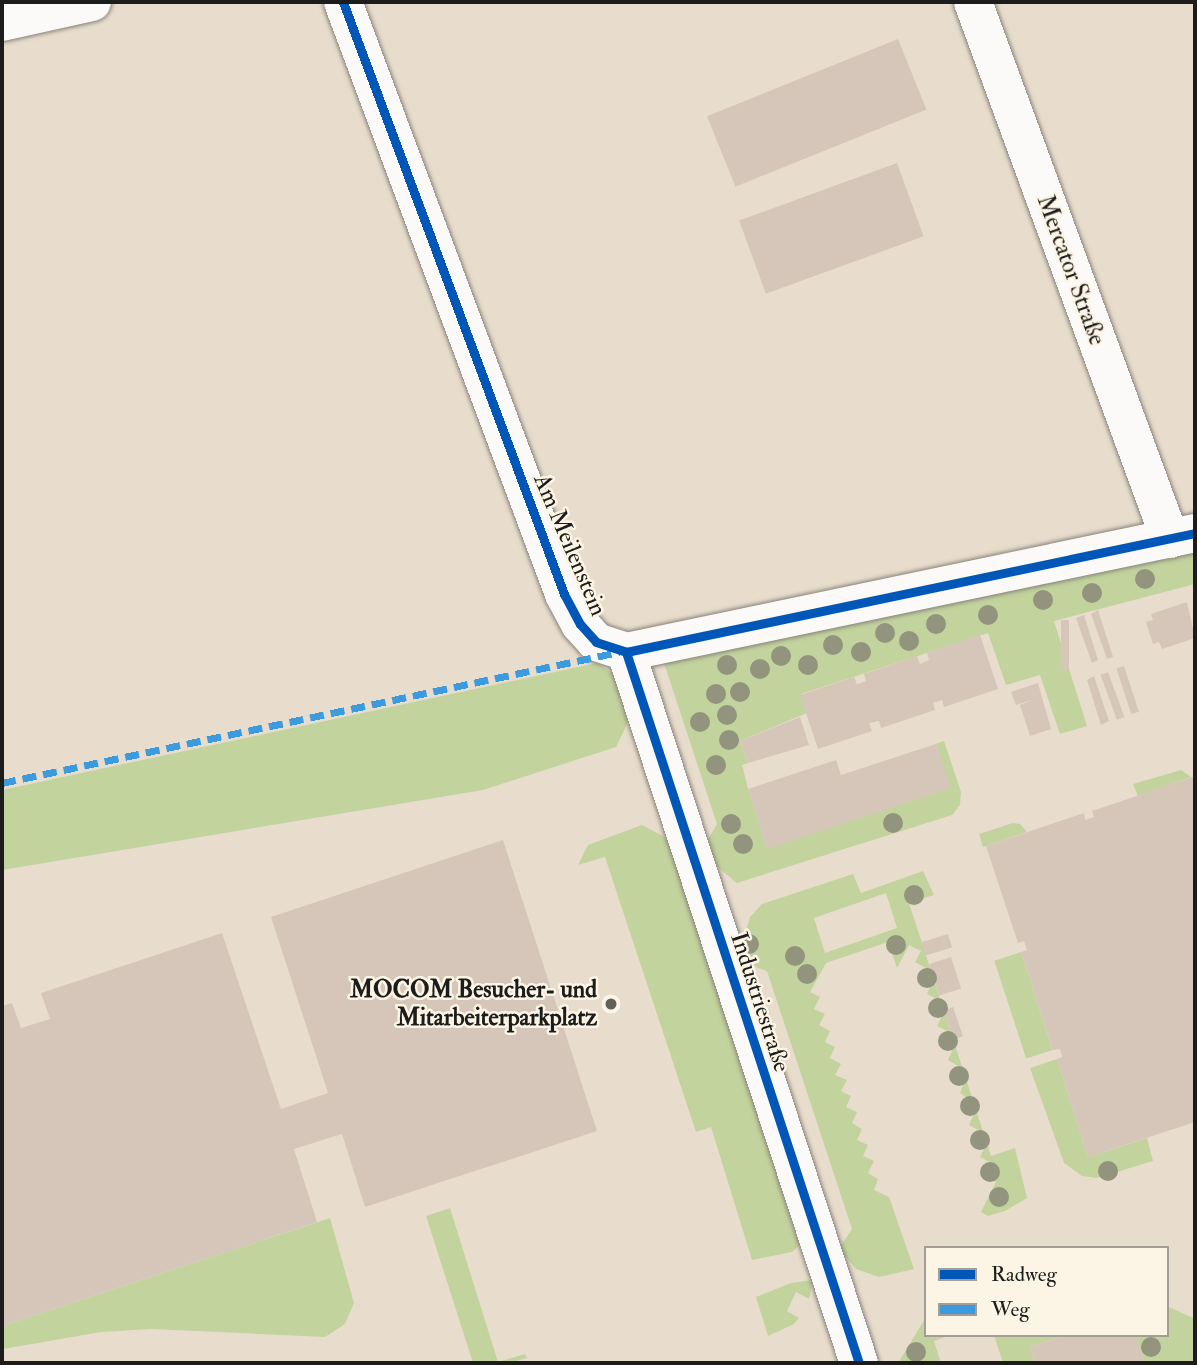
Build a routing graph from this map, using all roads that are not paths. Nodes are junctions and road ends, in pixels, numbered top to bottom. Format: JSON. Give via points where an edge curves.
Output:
{"nodes":[{"id":1,"x":92,"y":2,"type":"edge"},
{"id":2,"x":343,"y":2,"type":"edge"},
{"id":3,"x":972,"y":2,"type":"edge"},
{"id":4,"x":2,"y":22,"type":"edge"},
{"id":5,"x":1182,"y":536,"type":"edge"},
{"id":6,"x":626,"y":652,"type":"junction"},
{"id":7,"x":859,"y":1363,"type":"edge"}],
"edges":[{"from":1,"to":4,"type":"street"},
{"from":2,"to":6,"type":"street","name":"Am Meilenstein","via":[[564,594],[588,635],[606,648]]},
{"from":3,"to":5,"type":"street","name":"Mercator Straße"},
{"from":5,"to":6,"type":"street"},
{"from":6,"to":7,"type":"street","name":"Industriestraße"}]}
